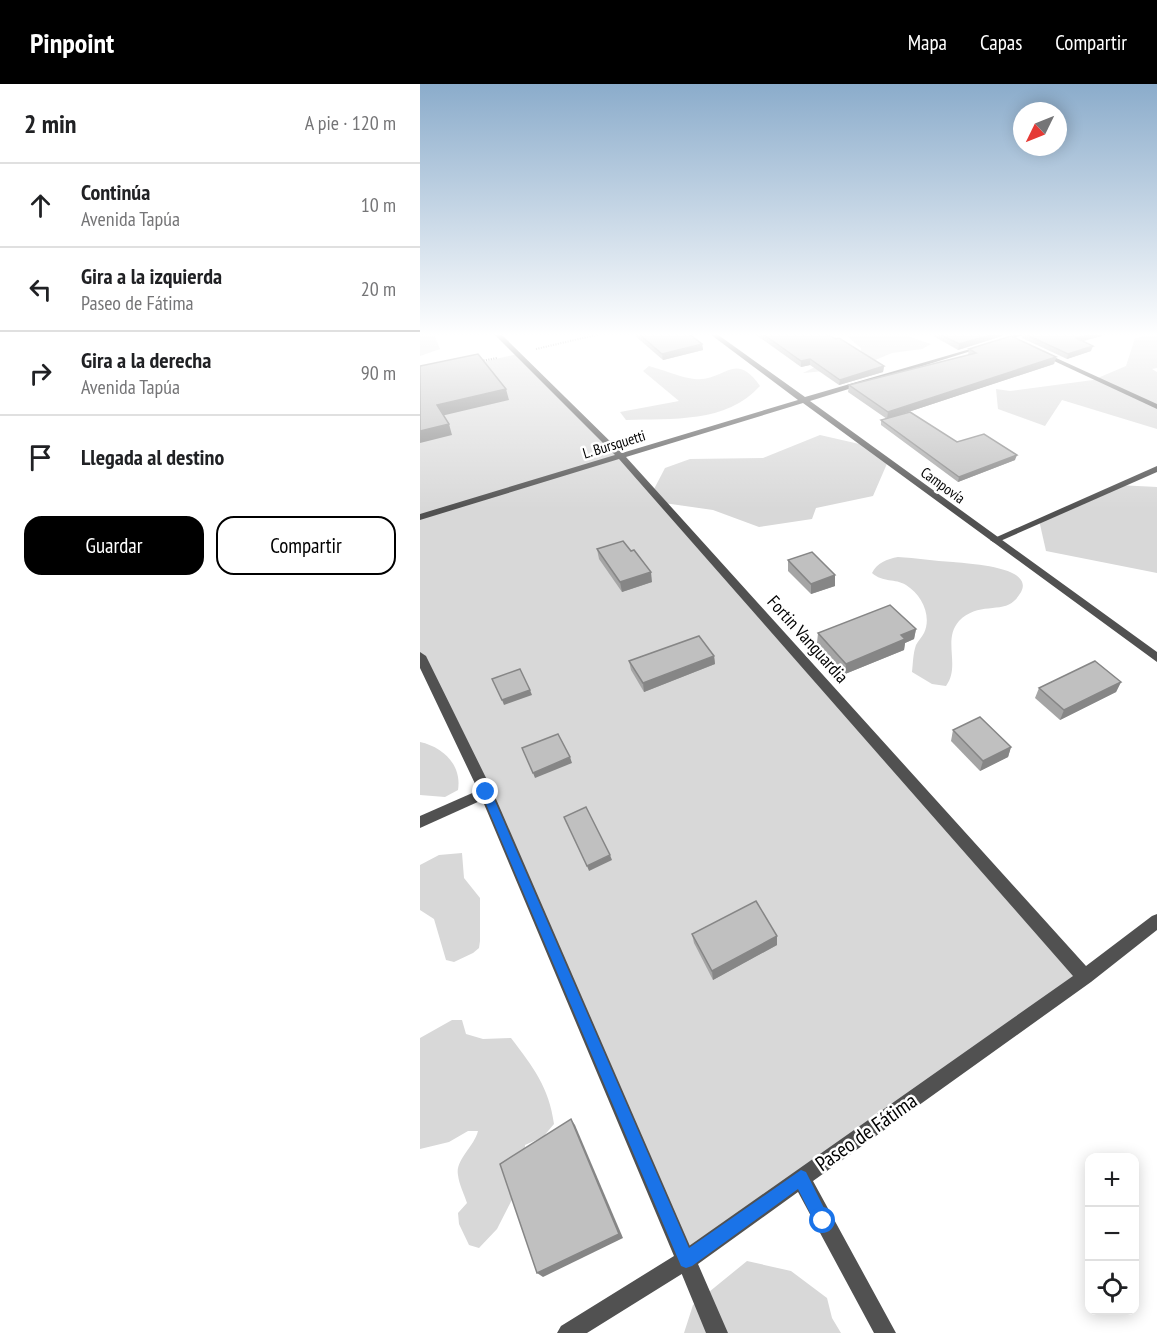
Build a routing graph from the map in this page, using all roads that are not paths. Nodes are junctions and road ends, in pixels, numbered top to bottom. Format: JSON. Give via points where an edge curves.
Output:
{"nodes":[{"id":1,"x":556,"y":392,"type":"edge"},
{"id":2,"x":794,"y":392,"type":"edge"},
{"id":3,"x":831,"y":392,"type":"edge"},
{"id":4,"x":1126,"y":392,"type":"edge"},
{"id":5,"x":805,"y":400,"type":"junction"},
{"id":6,"x":1157,"y":407,"type":"edge"},
{"id":7,"x":621,"y":456,"type":"junction"},
{"id":8,"x":1157,"y":469,"type":"edge"},
{"id":9,"x":420,"y":517,"type":"edge"},
{"id":10,"x":995,"y":540,"type":"junction"},
{"id":11,"x":420,"y":656,"type":"edge"},
{"id":12,"x":1157,"y":658,"type":"edge"},
{"id":13,"x":486,"y":792,"type":"junction"},
{"id":14,"x":420,"y":822,"type":"edge"},
{"id":15,"x":1157,"y":921,"type":"edge"},
{"id":16,"x":1085,"y":977,"type":"junction"},
{"id":17,"x":801,"y":1178,"type":"junction"},
{"id":18,"x":686,"y":1260,"type":"junction"},
{"id":19,"x":568,"y":1333,"type":"edge"},
{"id":20,"x":717,"y":1333,"type":"edge"},
{"id":21,"x":885,"y":1333,"type":"edge"}],
"edges":[{"from":1,"to":7,"type":"street","name":"Fortin Vanguardia"},
{"from":2,"to":5,"type":"street","name":"Campovía"},
{"from":3,"to":5,"type":"street","name":"L. Bursquetti"},
{"from":4,"to":6,"type":"street"},
{"from":5,"to":7,"type":"street","name":"L. Bursquetti"},
{"from":5,"to":10,"type":"street","name":"Campovía"},
{"from":7,"to":9,"type":"street","name":"L. Bursquetti"},
{"from":7,"to":16,"type":"street","name":"Fortin Vanguardia"},
{"from":8,"to":10,"type":"street"},
{"from":10,"to":12,"type":"street","name":"Campovía"},
{"from":11,"to":13,"type":"street"},
{"from":13,"to":14,"type":"street"},
{"from":13,"to":18,"type":"street"},
{"from":15,"to":16,"type":"street","name":"Paseo de Fátima"},
{"from":16,"to":17,"type":"street","name":"Paseo de Fátima"},
{"from":17,"to":18,"type":"street","name":"Paseo de Fátima"},
{"from":17,"to":21,"type":"street"},
{"from":18,"to":19,"type":"street","name":"Paseo de Fátima"},
{"from":18,"to":20,"type":"street"}]}
